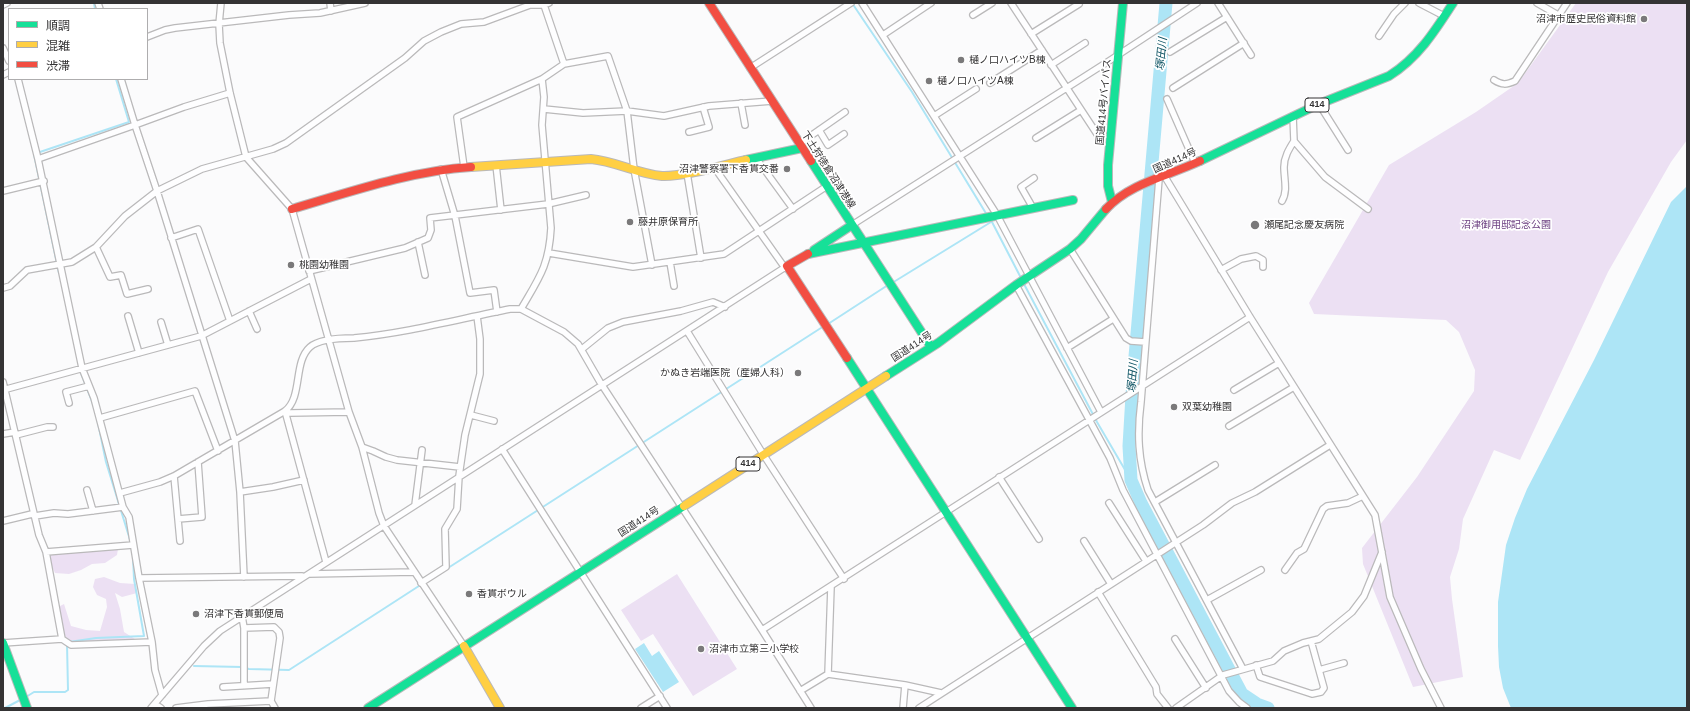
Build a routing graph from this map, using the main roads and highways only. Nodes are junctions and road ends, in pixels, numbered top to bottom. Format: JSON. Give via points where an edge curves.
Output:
{"nodes":[{"id":1,"x":709,"y":3,"type":"edge"},
{"id":2,"x":1123,"y":3,"type":"edge"},
{"id":3,"x":1453,"y":3,"type":"edge"},
{"id":4,"x":800,"y":146,"type":"junction"},
{"id":5,"x":1073,"y":200,"type":"dead end"},
{"id":6,"x":1112,"y":202,"type":"junction"},
{"id":7,"x":292,"y":208,"type":"road end"},
{"id":8,"x":852,"y":225,"type":"junction"},
{"id":9,"x":862,"y":241,"type":"junction"},
{"id":10,"x":810,"y":253,"type":"junction"},
{"id":11,"x":931,"y":347,"type":"junction"},
{"id":12,"x":866,"y":388,"type":"junction"},
{"id":13,"x":3,"y":643,"type":"edge"},
{"id":14,"x":464,"y":646,"type":"junction"},
{"id":15,"x":27,"y":708,"type":"edge"},
{"id":16,"x":368,"y":708,"type":"edge"},
{"id":17,"x":500,"y":708,"type":"edge"},
{"id":18,"x":1072,"y":708,"type":"edge"}],
"edges":[{"from":1,"to":4,"type":"main road","name":"下土狩徳倉沼津港線"},
{"from":2,"to":6,"type":"main road","name":"国道414号バイパス","via":[[1108,165],[1108,186]]},
{"from":3,"to":6,"type":"main road","name":"国道414号","number":"414","via":[[1427,41],[1399,71],[1319,104],[1127,192]]},
{"from":4,"to":7,"type":"main road","via":[[714,168],[663,176],[591,159],[441,169]]},
{"from":4,"to":8,"type":"main road","name":"下土狩徳倉沼津港線"},
{"from":5,"to":9,"type":"main road"},
{"from":6,"to":11,"type":"main road","name":"国道414号","number":"414","via":[[1082,239],[1070,249]]},
{"from":8,"to":9,"type":"main road","name":"下土狩徳倉沼津港線"},
{"from":8,"to":10,"type":"main road"},
{"from":9,"to":10,"type":"main road"},
{"from":9,"to":11,"type":"main road","name":"下土狩徳倉沼津港線"},
{"from":10,"to":12,"type":"main road","via":[[786,267]]},
{"from":11,"to":12,"type":"main road","name":"国道414号","number":"414"},
{"from":12,"to":14,"type":"main road","name":"国道414号","number":"414"},
{"from":12,"to":18,"type":"main road"},
{"from":13,"to":15,"type":"main road"},
{"from":14,"to":16,"type":"main road","name":"国道414号","number":"414"},
{"from":14,"to":17,"type":"main road"}]}
